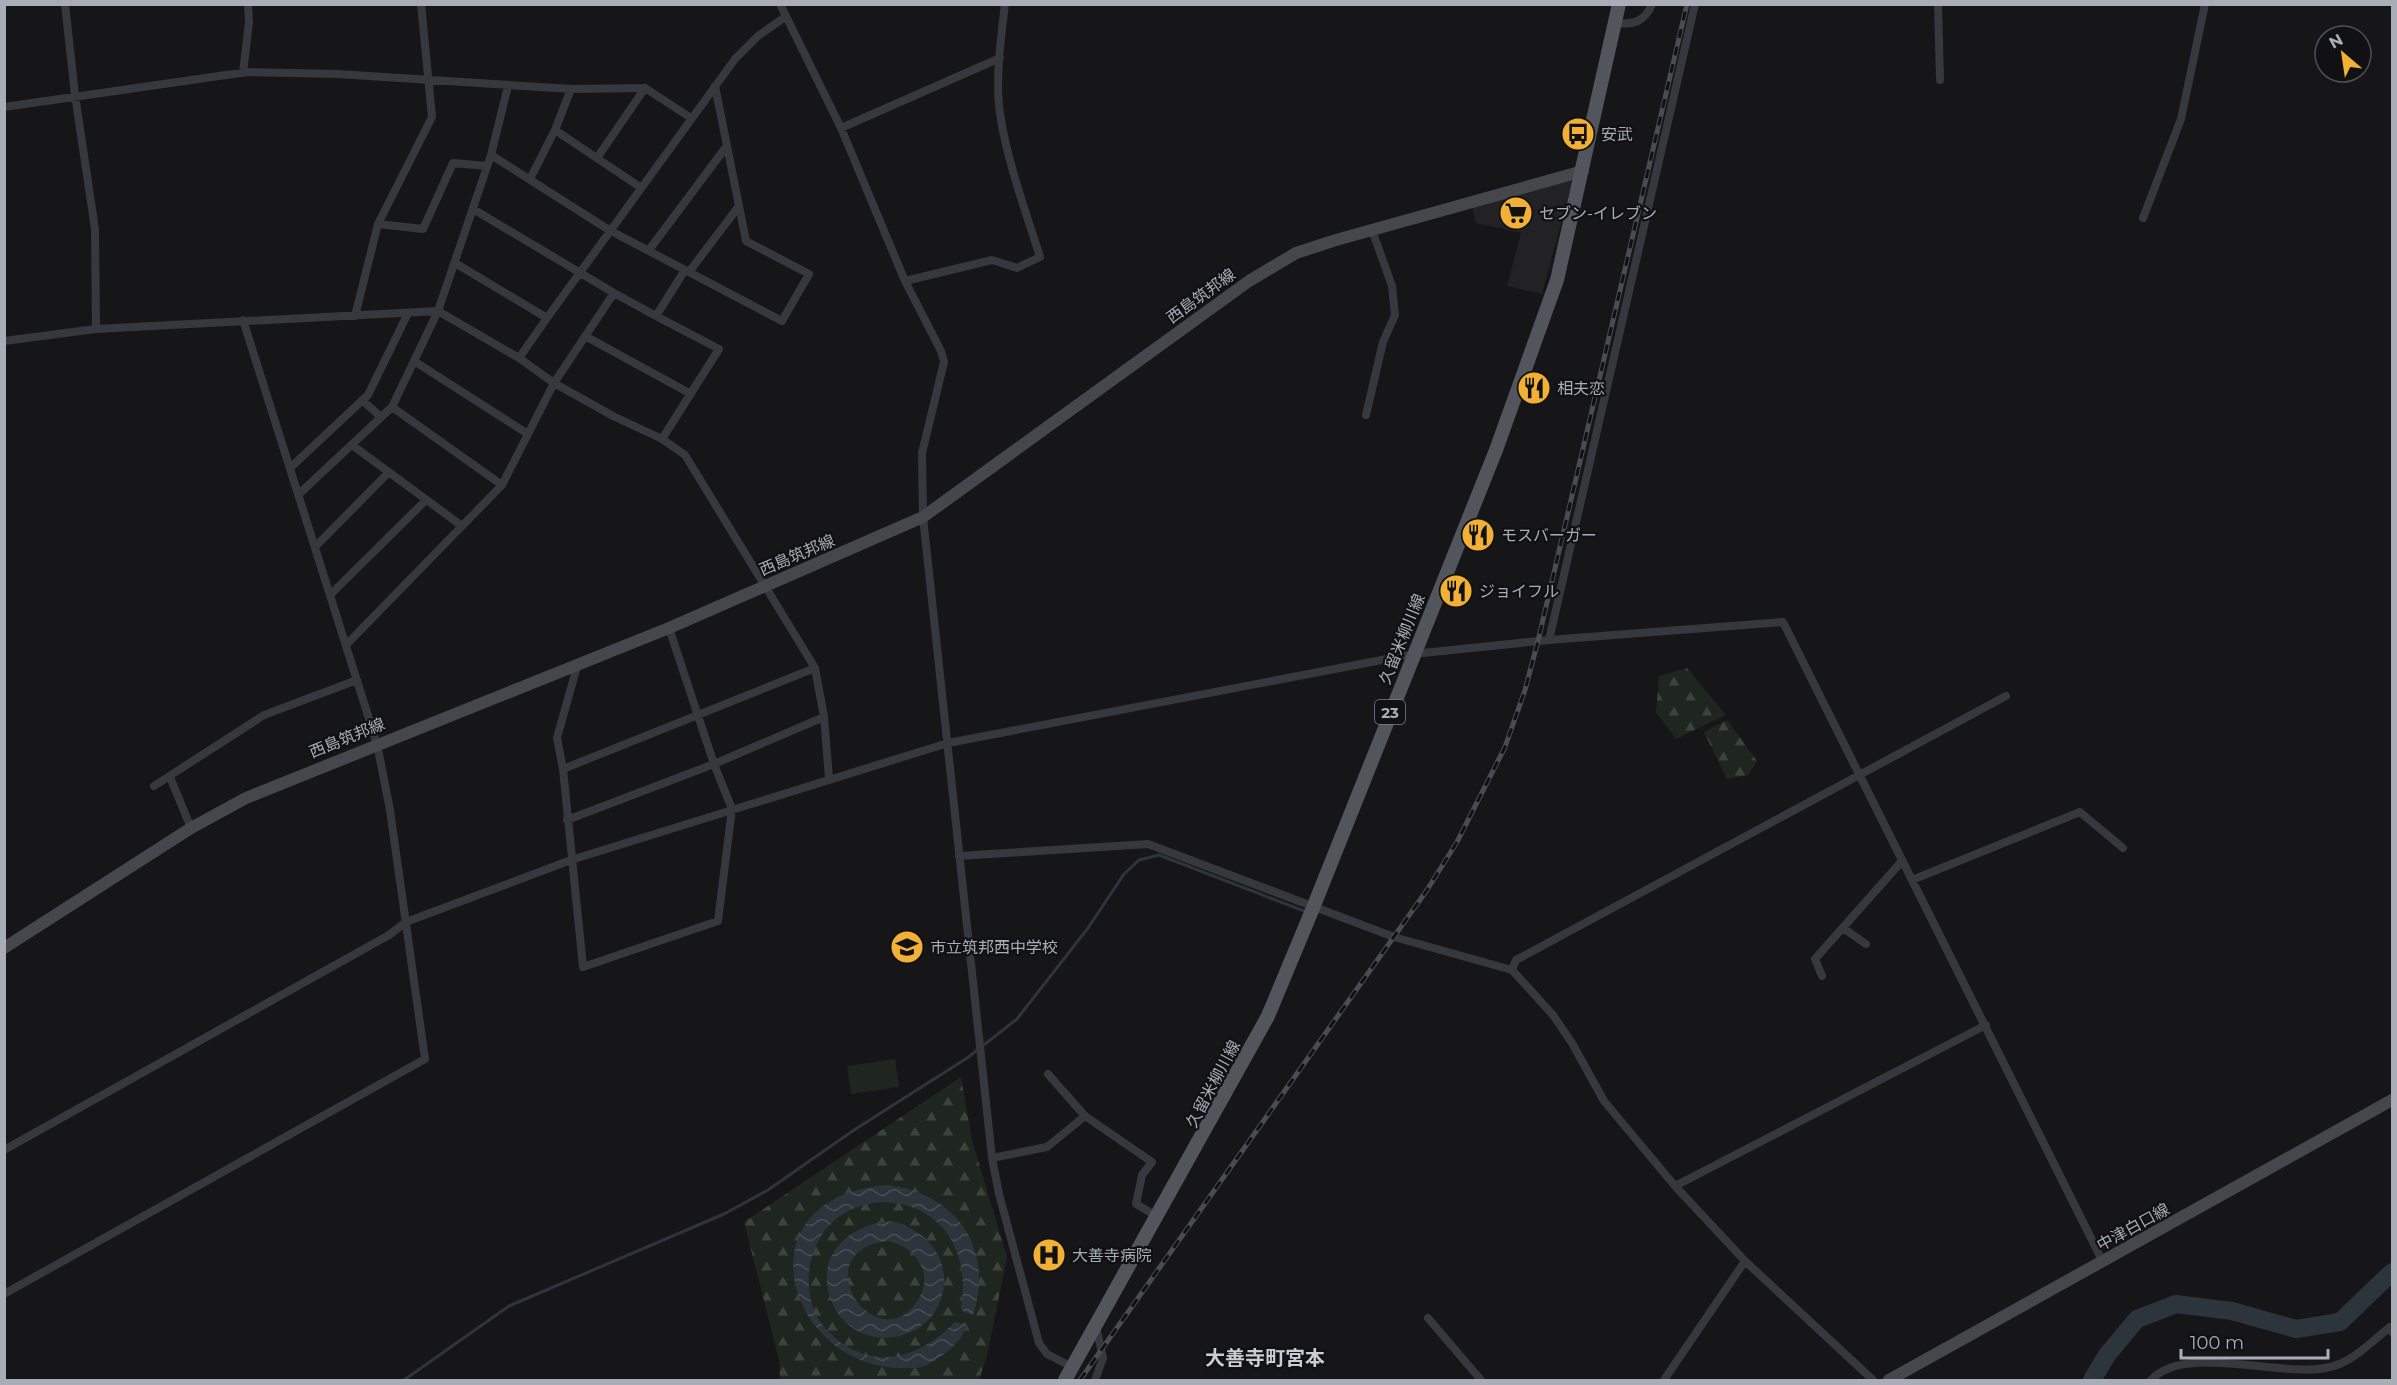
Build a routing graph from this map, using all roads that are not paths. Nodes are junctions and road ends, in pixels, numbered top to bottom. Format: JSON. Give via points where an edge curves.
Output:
{"nodes":[{"id":1,"x":65,"y":4,"type":"edge"},
{"id":2,"x":248,"y":4,"type":"edge"},
{"id":3,"x":421,"y":4,"type":"edge"},
{"id":4,"x":780,"y":4,"type":"edge"},
{"id":5,"x":1005,"y":4,"type":"edge"},
{"id":6,"x":1619,"y":4,"type":"edge"},
{"id":7,"x":1652,"y":4,"type":"edge"},
{"id":8,"x":1695,"y":4,"type":"edge"},
{"id":9,"x":1938,"y":4,"type":"edge"},
{"id":10,"x":2205,"y":4,"type":"edge"},
{"id":11,"x":785,"y":17,"type":"junction"},
{"id":12,"x":1616,"y":23,"type":"junction"},
{"id":13,"x":1000,"y":58,"type":"junction"},
{"id":14,"x":243,"y":73,"type":"junction"},
{"id":15,"x":1940,"y":80,"type":"dead end"},
{"id":16,"x":430,"y":82,"type":"junction"},
{"id":17,"x":508,"y":86,"type":"junction"},
{"id":18,"x":715,"y":86,"type":"junction"},
{"id":19,"x":645,"y":88,"type":"junction"},
{"id":20,"x":571,"y":89,"type":"junction"},
{"id":21,"x":75,"y":95,"type":"junction"},
{"id":22,"x":4,"y":107,"type":"edge"},
{"id":23,"x":691,"y":118,"type":"junction"},
{"id":24,"x":841,"y":128,"type":"junction"},
{"id":25,"x":555,"y":130,"type":"junction"},
{"id":26,"x":726,"y":147,"type":"junction"},
{"id":27,"x":491,"y":155,"type":"junction"},
{"id":28,"x":597,"y":158,"type":"junction"},
{"id":29,"x":487,"y":166,"type":"junction"},
{"id":30,"x":1583,"y":171,"type":"junction"},
{"id":31,"x":530,"y":179,"type":"junction"},
{"id":32,"x":640,"y":187,"type":"junction"},
{"id":33,"x":739,"y":206,"type":"junction"},
{"id":34,"x":473,"y":209,"type":"junction"},
{"id":35,"x":2144,"y":218,"type":"dead end"},
{"id":36,"x":378,"y":224,"type":"junction"},
{"id":37,"x":609,"y":230,"type":"junction"},
{"id":38,"x":1372,"y":230,"type":"junction"},
{"id":39,"x":649,"y":250,"type":"junction"},
{"id":40,"x":455,"y":263,"type":"junction"},
{"id":41,"x":687,"y":271,"type":"junction"},
{"id":42,"x":579,"y":272,"type":"junction"},
{"id":43,"x":905,"y":281,"type":"junction"},
{"id":44,"x":614,"y":293,"type":"junction"},
{"id":45,"x":438,"y":312,"type":"junction"},
{"id":46,"x":408,"y":313,"type":"junction"},
{"id":47,"x":355,"y":316,"type":"junction"},
{"id":48,"x":657,"y":316,"type":"junction"},
{"id":49,"x":546,"y":318,"type":"junction"},
{"id":50,"x":243,"y":320,"type":"junction"},
{"id":51,"x":96,"y":329,"type":"junction"},
{"id":52,"x":585,"y":336,"type":"junction"},
{"id":53,"x":4,"y":341,"type":"edge"},
{"id":54,"x":519,"y":358,"type":"junction"},
{"id":55,"x":414,"y":361,"type":"junction"},
{"id":56,"x":555,"y":383,"type":"junction"},
{"id":57,"x":691,"y":394,"type":"junction"},
{"id":58,"x":362,"y":400,"type":"junction"},
{"id":59,"x":392,"y":407,"type":"junction"},
{"id":60,"x":1366,"y":415,"type":"dead end"},
{"id":61,"x":381,"y":417,"type":"junction"},
{"id":62,"x":528,"y":434,"type":"junction"},
{"id":63,"x":662,"y":439,"type":"junction"},
{"id":64,"x":352,"y":445,"type":"junction"},
{"id":65,"x":290,"y":468,"type":"junction"},
{"id":66,"x":388,"y":473,"type":"junction"},
{"id":67,"x":502,"y":485,"type":"junction"},
{"id":68,"x":299,"y":494,"type":"junction"},
{"id":69,"x":426,"y":500,"type":"junction"},
{"id":70,"x":923,"y":517,"type":"junction"},
{"id":71,"x":462,"y":526,"type":"junction"},
{"id":72,"x":316,"y":546,"type":"junction"},
{"id":73,"x":766,"y":586,"type":"junction"},
{"id":74,"x":331,"y":594,"type":"junction"},
{"id":75,"x":669,"y":628,"type":"junction"},
{"id":76,"x":1549,"y":640,"type":"junction"},
{"id":77,"x":347,"y":644,"type":"junction"},
{"id":78,"x":1413,"y":654,"type":"junction"},
{"id":79,"x":578,"y":663,"type":"junction"},
{"id":80,"x":815,"y":668,"type":"junction"},
{"id":81,"x":357,"y":680,"type":"junction"},
{"id":82,"x":2006,"y":696,"type":"dead end"},
{"id":83,"x":698,"y":716,"type":"junction"},
{"id":84,"x":824,"y":717,"type":"junction"},
{"id":85,"x":948,"y":743,"type":"junction"},
{"id":86,"x":377,"y":744,"type":"junction"},
{"id":87,"x":714,"y":764,"type":"junction"},
{"id":88,"x":562,"y":770,"type":"junction"},
{"id":89,"x":1859,"y":775,"type":"junction"},
{"id":90,"x":170,"y":777,"type":"junction"},
{"id":91,"x":829,"y":778,"type":"junction"},
{"id":92,"x":154,"y":786,"type":"dead end"},
{"id":93,"x":732,"y":809,"type":"junction"},
{"id":94,"x":567,"y":820,"type":"junction"},
{"id":95,"x":190,"y":828,"type":"junction"},
{"id":96,"x":2123,"y":848,"type":"dead end"},
{"id":97,"x":959,"y":856,"type":"junction"},
{"id":98,"x":571,"y":860,"type":"junction"},
{"id":99,"x":1902,"y":861,"type":"junction"},
{"id":100,"x":1912,"y":880,"type":"junction"},
{"id":101,"x":1313,"y":908,"type":"junction"},
{"id":102,"x":406,"y":922,"type":"junction"},
{"id":103,"x":1843,"y":927,"type":"junction"},
{"id":104,"x":1866,"y":944,"type":"dead end"},
{"id":105,"x":4,"y":948,"type":"edge"},
{"id":106,"x":1512,"y":970,"type":"junction"},
{"id":107,"x":1822,"y":976,"type":"dead end"},
{"id":108,"x":1986,"y":1024,"type":"junction"},
{"id":109,"x":1048,"y":1074,"type":"dead end"},
{"id":110,"x":2392,"y":1100,"type":"edge"},
{"id":111,"x":1085,"y":1116,"type":"junction"},
{"id":112,"x":4,"y":1150,"type":"edge"},
{"id":113,"x":992,"y":1158,"type":"junction"},
{"id":114,"x":1675,"y":1186,"type":"junction"},
{"id":115,"x":1158,"y":1217,"type":"junction"},
{"id":116,"x":1745,"y":1261,"type":"junction"},
{"id":117,"x":2103,"y":1262,"type":"junction"},
{"id":118,"x":4,"y":1294,"type":"edge"},
{"id":119,"x":1428,"y":1318,"type":"dead end"},
{"id":120,"x":1095,"y":1322,"type":"junction"},
{"id":121,"x":2392,"y":1332,"type":"edge"},
{"id":122,"x":1072,"y":1367,"type":"junction"},
{"id":123,"x":1065,"y":1380,"type":"edge"},
{"id":124,"x":1095,"y":1380,"type":"edge"},
{"id":125,"x":1481,"y":1380,"type":"edge"},
{"id":126,"x":1664,"y":1380,"type":"edge"},
{"id":127,"x":1873,"y":1380,"type":"edge"},
{"id":128,"x":1888,"y":1380,"type":"edge"},
{"id":129,"x":2151,"y":1380,"type":"edge"}],
"edges":[{"from":1,"to":21,"type":"street"},
{"from":2,"to":14,"type":"street"},
{"from":3,"to":16,"type":"street"},
{"from":4,"to":11,"type":"street"},
{"from":5,"to":13,"type":"street"},
{"from":6,"to":12,"type":"main road","name":"久留米柳川線","number":"23"},
{"from":7,"to":12,"type":"street","via":[[1648,15],[1633,25]]},
{"from":8,"to":76,"type":"street"},
{"from":9,"to":15,"type":"street"},
{"from":10,"to":35,"type":"street","via":[[2181,119]]},
{"from":11,"to":18,"type":"street","via":[[758,36]]},
{"from":11,"to":24,"type":"street"},
{"from":12,"to":30,"type":"main road","name":"久留米柳川線","number":"23"},
{"from":13,"to":24,"type":"street"},
{"from":13,"to":43,"type":"street","via":[[999,106],[1018,189],[1040,257],[1017,268],[992,260]]},
{"from":14,"to":16,"type":"street","via":[[337,74]]},
{"from":14,"to":21,"type":"street"},
{"from":16,"to":17,"type":"street"},
{"from":16,"to":36,"type":"street","via":[[432,117]]},
{"from":17,"to":20,"type":"street"},
{"from":17,"to":27,"type":"street"},
{"from":18,"to":23,"type":"street"},
{"from":18,"to":26,"type":"street"},
{"from":19,"to":20,"type":"street"},
{"from":19,"to":23,"type":"street"},
{"from":19,"to":28,"type":"street"},
{"from":20,"to":25,"type":"street"},
{"from":21,"to":22,"type":"street"},
{"from":21,"to":51,"type":"street","via":[[95,229]]},
{"from":23,"to":32,"type":"street"},
{"from":24,"to":43,"type":"street"},
{"from":25,"to":28,"type":"street"},
{"from":25,"to":31,"type":"street"},
{"from":26,"to":33,"type":"street"},
{"from":26,"to":39,"type":"street"},
{"from":27,"to":29,"type":"street"},
{"from":27,"to":31,"type":"street"},
{"from":28,"to":32,"type":"street"},
{"from":29,"to":34,"type":"street"},
{"from":29,"to":36,"type":"street","via":[[453,163],[423,229]]},
{"from":30,"to":38,"type":"main road","name":"西島筑邦線"},
{"from":30,"to":78,"type":"main road","name":"久留米柳川線","number":"23","via":[[1553,291],[1496,450]]},
{"from":31,"to":37,"type":"street"},
{"from":32,"to":37,"type":"street"},
{"from":33,"to":41,"type":"street"},
{"from":33,"to":41,"type":"street","via":[[746,241],[809,274],[782,321]]},
{"from":34,"to":40,"type":"street"},
{"from":34,"to":42,"type":"street"},
{"from":36,"to":47,"type":"street"},
{"from":37,"to":39,"type":"street"},
{"from":37,"to":42,"type":"street"},
{"from":38,"to":60,"type":"street","via":[[1392,286],[1395,315],[1383,342]]},
{"from":38,"to":70,"type":"main road","name":"西島筑邦線","via":[[1296,253],[1252,279]]},
{"from":39,"to":41,"type":"street"},
{"from":40,"to":45,"type":"street"},
{"from":40,"to":49,"type":"street"},
{"from":41,"to":48,"type":"street"},
{"from":42,"to":44,"type":"street"},
{"from":42,"to":49,"type":"street"},
{"from":43,"to":70,"type":"street","via":[[944,362],[921,453]]},
{"from":44,"to":48,"type":"street"},
{"from":44,"to":52,"type":"street"},
{"from":45,"to":46,"type":"street"},
{"from":45,"to":54,"type":"street"},
{"from":45,"to":55,"type":"street"},
{"from":46,"to":47,"type":"street"},
{"from":46,"to":58,"type":"street"},
{"from":47,"to":50,"type":"street"},
{"from":48,"to":57,"type":"street","via":[[719,349]]},
{"from":49,"to":54,"type":"street"},
{"from":50,"to":51,"type":"street"},
{"from":50,"to":65,"type":"street"},
{"from":51,"to":53,"type":"street"},
{"from":52,"to":56,"type":"street"},
{"from":52,"to":57,"type":"street"},
{"from":54,"to":56,"type":"street"},
{"from":55,"to":59,"type":"street"},
{"from":55,"to":62,"type":"street"},
{"from":56,"to":62,"type":"street"},
{"from":56,"to":63,"type":"street","via":[[613,417]]},
{"from":57,"to":63,"type":"street"},
{"from":58,"to":61,"type":"street"},
{"from":58,"to":65,"type":"street"},
{"from":59,"to":61,"type":"street"},
{"from":59,"to":67,"type":"street"},
{"from":61,"to":64,"type":"street"},
{"from":62,"to":67,"type":"street"},
{"from":63,"to":73,"type":"street","via":[[685,455]]},
{"from":64,"to":66,"type":"street"},
{"from":64,"to":68,"type":"street"},
{"from":65,"to":68,"type":"street"},
{"from":66,"to":69,"type":"street"},
{"from":66,"to":72,"type":"street"},
{"from":67,"to":71,"type":"street"},
{"from":68,"to":72,"type":"street"},
{"from":69,"to":71,"type":"street"},
{"from":69,"to":74,"type":"street"},
{"from":70,"to":73,"type":"main road","name":"西島筑邦線"},
{"from":70,"to":85,"type":"street"},
{"from":71,"to":77,"type":"street"},
{"from":72,"to":74,"type":"street"},
{"from":73,"to":75,"type":"main road","name":"西島筑邦線"},
{"from":73,"to":80,"type":"street"},
{"from":74,"to":77,"type":"street"},
{"from":75,"to":79,"type":"main road","name":"西島筑邦線"},
{"from":75,"to":83,"type":"street"},
{"from":76,"to":78,"type":"street"},
{"from":76,"to":89,"type":"street","via":[[1783,622]]},
{"from":77,"to":81,"type":"street"},
{"from":78,"to":85,"type":"street"},
{"from":78,"to":101,"type":"main road","name":"久留米柳川線","number":"23"},
{"from":79,"to":86,"type":"main road","name":"西島筑邦線"},
{"from":79,"to":88,"type":"street","via":[[557,738]]},
{"from":80,"to":83,"type":"street"},
{"from":80,"to":84,"type":"street"},
{"from":81,"to":86,"type":"street"},
{"from":81,"to":90,"type":"street","via":[[264,716]]},
{"from":82,"to":89,"type":"street"},
{"from":83,"to":87,"type":"street"},
{"from":83,"to":88,"type":"street"},
{"from":84,"to":87,"type":"street"},
{"from":84,"to":91,"type":"street"},
{"from":85,"to":91,"type":"street"},
{"from":85,"to":97,"type":"street"},
{"from":86,"to":95,"type":"main road","name":"西島筑邦線","via":[[246,798]]},
{"from":86,"to":102,"type":"street"},
{"from":87,"to":93,"type":"street"},
{"from":87,"to":94,"type":"street"},
{"from":88,"to":94,"type":"street"},
{"from":89,"to":99,"type":"street"},
{"from":89,"to":106,"type":"street","via":[[1516,960]]},
{"from":90,"to":92,"type":"street"},
{"from":90,"to":95,"type":"street"},
{"from":91,"to":93,"type":"street"},
{"from":93,"to":98,"type":"street"},
{"from":93,"to":98,"type":"street","via":[[718,921],[583,967]]},
{"from":94,"to":98,"type":"street"},
{"from":95,"to":105,"type":"main road","name":"西島筑邦線"},
{"from":96,"to":100,"type":"street","via":[[2080,812]]},
{"from":97,"to":101,"type":"street","via":[[1148,844]]},
{"from":97,"to":113,"type":"street"},
{"from":98,"to":102,"type":"street"},
{"from":99,"to":100,"type":"street"},
{"from":99,"to":103,"type":"street"},
{"from":100,"to":108,"type":"street"},
{"from":101,"to":106,"type":"street","via":[[1394,937]]},
{"from":101,"to":115,"type":"main road","name":"久留米柳川線","number":"23","via":[[1268,1016]]},
{"from":102,"to":112,"type":"street"},
{"from":102,"to":118,"type":"street","via":[[425,1059]]},
{"from":103,"to":104,"type":"street"},
{"from":103,"to":107,"type":"street","via":[[1815,959]]},
{"from":106,"to":114,"type":"street","via":[[1553,1015],[1604,1101]]},
{"from":108,"to":114,"type":"street"},
{"from":108,"to":117,"type":"street"},
{"from":109,"to":111,"type":"street"},
{"from":110,"to":117,"type":"main road","name":"中津白口線"},
{"from":111,"to":113,"type":"street","via":[[1047,1147]]},
{"from":111,"to":115,"type":"street","via":[[1152,1162],[1142,1175],[1136,1204]]},
{"from":113,"to":122,"type":"street","via":[[1040,1343],[1047,1354]]},
{"from":114,"to":116,"type":"street"},
{"from":115,"to":120,"type":"main road","name":"久留米柳川線","number":"23"},
{"from":116,"to":126,"type":"street"},
{"from":116,"to":127,"type":"street"},
{"from":117,"to":128,"type":"main road","name":"中津白口線"},
{"from":119,"to":125,"type":"street"},
{"from":120,"to":122,"type":"main road","name":"久留米柳川線","number":"23"},
{"from":120,"to":124,"type":"street","via":[[1103,1358]]},
{"from":121,"to":129,"type":"street","via":[[2390,1327],[2333,1367],[2309,1372],[2196,1363],[2175,1366]]},
{"from":122,"to":123,"type":"main road","name":"久留米柳川線","number":"23"}]}
